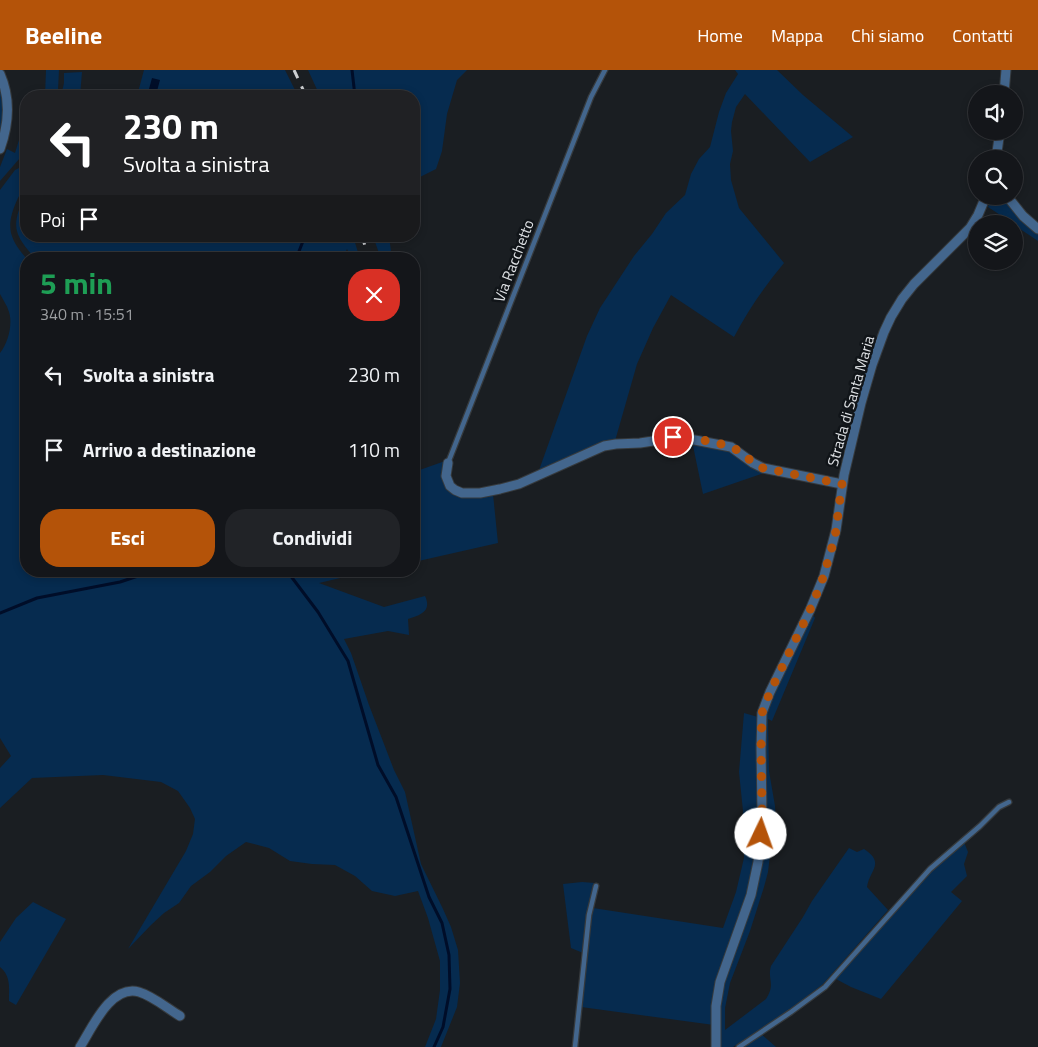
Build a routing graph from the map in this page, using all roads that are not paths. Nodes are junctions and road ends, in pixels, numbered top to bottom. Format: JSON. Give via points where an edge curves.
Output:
{"nodes":[{"id":1,"x":605,"y":70,"type":"edge"},
{"id":2,"x":1006,"y":70,"type":"edge"},
{"id":3,"x":0,"y":74,"type":"edge"},
{"id":4,"x":1005,"y":85,"type":"edge"},
{"id":5,"x":0,"y":149,"type":"edge"},
{"id":6,"x":982,"y":205,"type":"edge"},
{"id":7,"x":1014,"y":205,"type":"edge"},
{"id":8,"x":1038,"y":229,"type":"edge"},
{"id":9,"x":448,"y":463,"type":"joint"},
{"id":10,"x":842,"y":484,"type":"junction"},
{"id":11,"x":1009,"y":802,"type":"dead end"},
{"id":12,"x":596,"y":886,"type":"dead end"},
{"id":13,"x":180,"y":1016,"type":"dead end"},
{"id":14,"x":80,"y":1047,"type":"edge"},
{"id":15,"x":575,"y":1047,"type":"edge"},
{"id":16,"x":716,"y":1047,"type":"edge"},
{"id":17,"x":739,"y":1047,"type":"edge"}],
"edges":[{"from":1,"to":9,"type":"lane","name":"Via Racchetto","via":[[588,105]]},
{"from":2,"to":4,"type":"street"},
{"from":3,"to":5,"type":"street","via":[[8,110]]},
{"from":6,"to":10,"type":"street","name":"Strada di Santa Maria","via":[[970,228],[914,284],[891,317],[866,384]]},
{"from":7,"to":8,"type":"street"},
{"from":9,"to":10,"type":"street","via":[[446,478],[452,488],[462,493],[486,492],[519,484],[604,446],[677,436],[731,447],[763,468]]},
{"from":10,"to":16,"type":"street","name":"Strada di Santa Maria","via":[[835,537],[822,581],[762,713],[762,814],[758,862],[752,891],[720,982],[716,1006]]},
{"from":11,"to":17,"type":"lane","via":[[999,807],[930,869],[825,986]]},
{"from":12,"to":15,"type":"lane"},
{"from":13,"to":14,"type":"street","via":[[144,994],[125,992],[110,1002]]}]}
